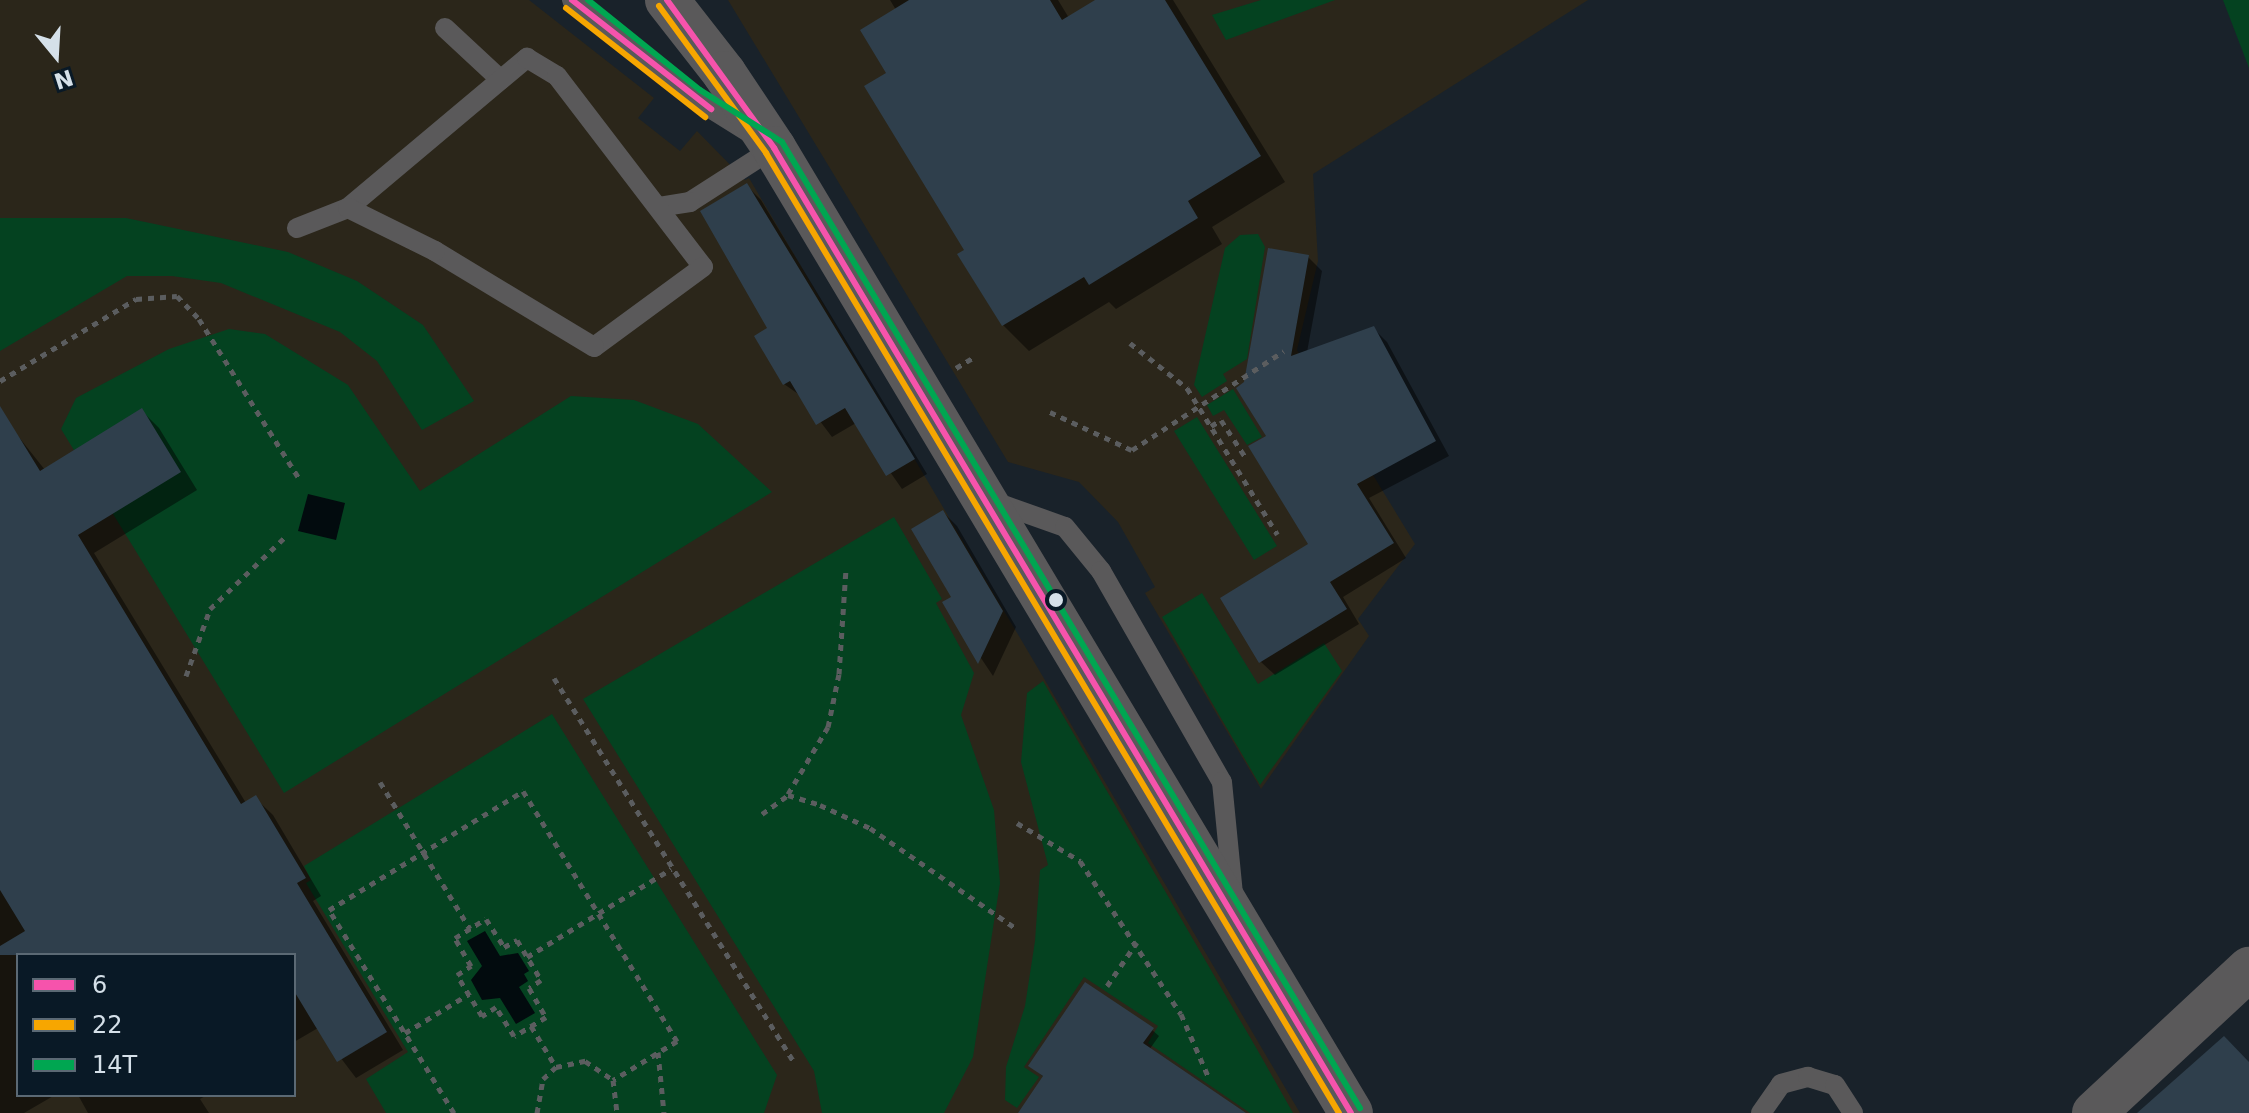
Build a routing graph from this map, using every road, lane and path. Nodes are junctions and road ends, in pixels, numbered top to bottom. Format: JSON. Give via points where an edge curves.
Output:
{"nodes":[{"id":1,"x":572,"y":0,"type":"edge"},
{"id":2,"x":667,"y":0,"type":"edge"},
{"id":3,"x":445,"y":28,"type":"dead end"},
{"id":4,"x":501,"y":80,"type":"junction"},
{"id":5,"x":774,"y":148,"type":"junction"},
{"id":6,"x":659,"y":207,"type":"junction"},
{"id":7,"x":348,"y":208,"type":"junction"},
{"id":8,"x":297,"y":228,"type":"dead end"},
{"id":9,"x":1130,"y":343,"type":"dead end"},
{"id":10,"x":1284,"y":351,"type":"dead end"},
{"id":11,"x":0,"y":381,"type":"edge"},
{"id":12,"x":1198,"y":407,"type":"junction"},
{"id":13,"x":1050,"y":412,"type":"dead end"},
{"id":14,"x":1211,"y":426,"type":"junction"},
{"id":15,"x":1246,"y":458,"type":"dead end"},
{"id":16,"x":300,"y":480,"type":"dead end"},
{"id":17,"x":987,"y":499,"type":"junction"},
{"id":18,"x":1277,"y":534,"type":"dead end"},
{"id":19,"x":285,"y":537,"type":"dead end"},
{"id":20,"x":846,"y":568,"type":"dead end"},
{"id":21,"x":186,"y":676,"type":"dead end"},
{"id":22,"x":554,"y":678,"type":"dead end"},
{"id":23,"x":380,"y":782,"type":"dead end"},
{"id":24,"x":788,"y":795,"type":"junction"},
{"id":25,"x":762,"y":814,"type":"dead end"},
{"id":26,"x":1017,"y":823,"type":"dead end"},
{"id":27,"x":423,"y":852,"type":"junction"},
{"id":28,"x":671,"y":869,"type":"junction"},
{"id":29,"x":598,"y":914,"type":"junction"},
{"id":30,"x":1236,"y":919,"type":"junction"},
{"id":31,"x":470,"y":929,"type":"junction"},
{"id":32,"x":1017,"y":929,"type":"dead end"},
{"id":33,"x":1137,"y":942,"type":"junction"},
{"id":34,"x":527,"y":957,"type":"junction"},
{"id":35,"x":2249,"y":969,"type":"edge"},
{"id":36,"x":1107,"y":986,"type":"dead end"},
{"id":37,"x":469,"y":994,"type":"junction"},
{"id":38,"x":531,"y":1026,"type":"junction"},
{"id":39,"x":405,"y":1033,"type":"junction"},
{"id":40,"x":658,"y":1052,"type":"junction"},
{"id":41,"x":795,"y":1064,"type":"dead end"},
{"id":42,"x":556,"y":1067,"type":"junction"},
{"id":43,"x":1209,"y":1078,"type":"dead end"},
{"id":44,"x":613,"y":1080,"type":"junction"},
{"id":45,"x":454,"y":1113,"type":"edge"},
{"id":46,"x":537,"y":1113,"type":"edge"},
{"id":47,"x":617,"y":1113,"type":"edge"},
{"id":48,"x":664,"y":1113,"type":"edge"},
{"id":49,"x":1351,"y":1113,"type":"edge"},
{"id":50,"x":1761,"y":1113,"type":"edge"},
{"id":51,"x":1853,"y":1113,"type":"edge"},
{"id":52,"x":2094,"y":1113,"type":"edge"}],
"edges":[{"from":1,"to":5,"type":"lane","via":[[694,98]]},
{"from":2,"to":5,"type":"street"},
{"from":3,"to":4,"type":"lane"},
{"from":4,"to":6,"type":"lane","via":[[527,58],[557,76]]},
{"from":4,"to":7,"type":"lane"},
{"from":5,"to":6,"type":"lane","via":[[690,202]]},
{"from":5,"to":17,"type":"street"},
{"from":6,"to":7,"type":"lane","via":[[703,267],[594,347],[435,251]]},
{"from":7,"to":8,"type":"lane"},
{"from":9,"to":12,"type":"path","via":[[1187,388]]},
{"from":10,"to":12,"type":"path"},
{"from":11,"to":16,"type":"path","via":[[136,299],[177,296],[199,319]]},
{"from":12,"to":13,"type":"path","via":[[1132,450]]},
{"from":12,"to":14,"type":"path"},
{"from":14,"to":15,"type":"path","via":[[1221,420]]},
{"from":14,"to":18,"type":"path"},
{"from":17,"to":30,"type":"street"},
{"from":17,"to":30,"type":"lane","via":[[1065,527],[1101,571],[1222,782]]},
{"from":19,"to":21,"type":"path","via":[[210,609]]},
{"from":20,"to":24,"type":"path","via":[[839,674],[828,727]]},
{"from":22,"to":28,"type":"path"},
{"from":23,"to":27,"type":"path"},
{"from":24,"to":25,"type":"path"},
{"from":24,"to":32,"type":"path","via":[[870,828]]},
{"from":26,"to":33,"type":"path","via":[[1080,861]]},
{"from":27,"to":29,"type":"path","via":[[523,791]]},
{"from":27,"to":31,"type":"path"},
{"from":27,"to":39,"type":"path","via":[[329,910]]},
{"from":28,"to":29,"type":"path"},
{"from":28,"to":41,"type":"path"},
{"from":29,"to":34,"type":"path"},
{"from":29,"to":40,"type":"path","via":[[677,1041]]},
{"from":30,"to":49,"type":"street"},
{"from":31,"to":34,"type":"path","via":[[486,919],[504,947],[517,940]]},
{"from":31,"to":37,"type":"path","via":[[455,938],[471,966],[457,975]]},
{"from":33,"to":36,"type":"path"},
{"from":33,"to":43,"type":"path","via":[[1181,1014]]},
{"from":34,"to":38,"type":"path","via":[[541,980],[529,988],[546,1017]]},
{"from":35,"to":52,"type":"street"},
{"from":37,"to":38,"type":"path","via":[[482,1016],[496,1007],[514,1036]]},
{"from":37,"to":39,"type":"path"},
{"from":38,"to":42,"type":"path"},
{"from":39,"to":45,"type":"path"},
{"from":40,"to":44,"type":"path"},
{"from":40,"to":48,"type":"path"},
{"from":42,"to":44,"type":"path","via":[[585,1061]]},
{"from":42,"to":46,"type":"path","via":[[543,1079]]},
{"from":44,"to":47,"type":"path"},
{"from":50,"to":51,"type":"lane","via":[[1781,1084],[1808,1077],[1835,1085]]}]}
